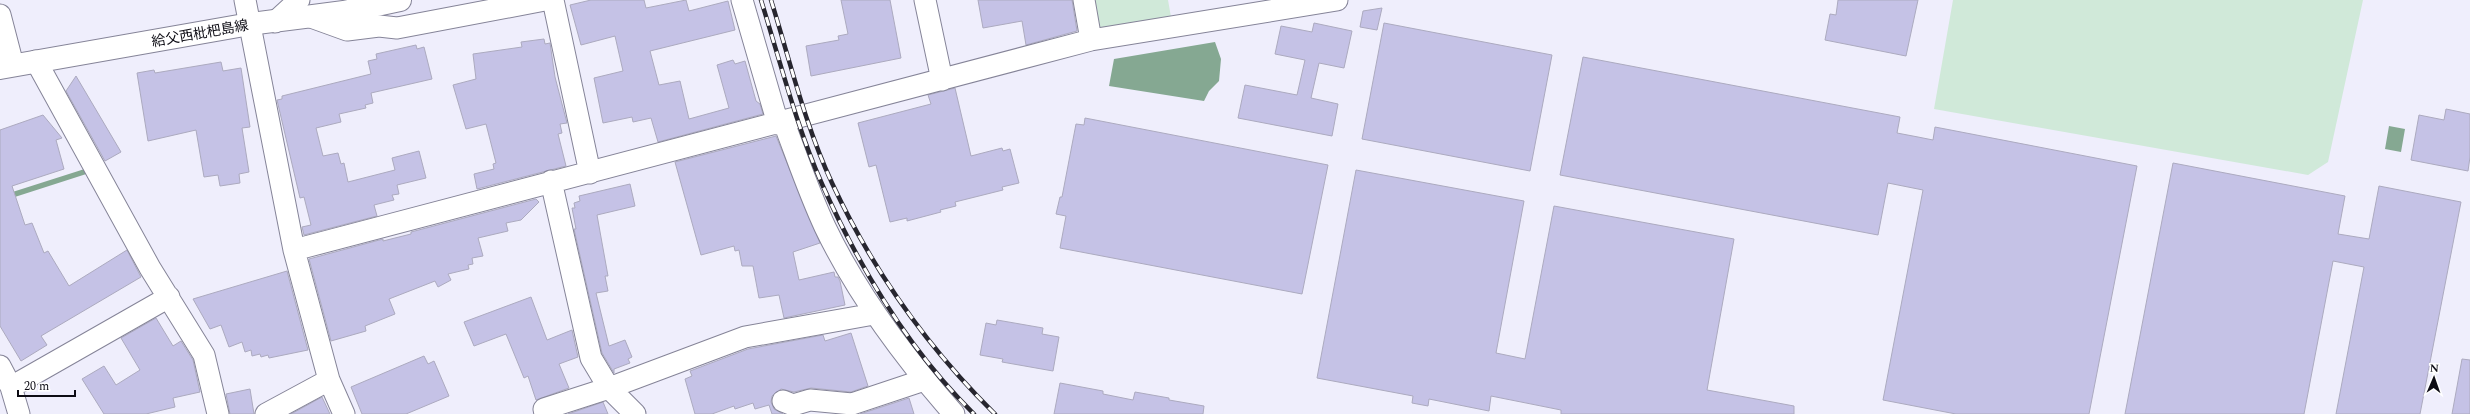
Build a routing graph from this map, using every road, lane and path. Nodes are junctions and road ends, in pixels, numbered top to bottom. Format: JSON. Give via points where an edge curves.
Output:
{"nodes":[{"id":1,"x":245,"y":0,"type":"edge"},
{"id":2,"x":400,"y":0,"type":"edge"},
{"id":3,"x":545,"y":0,"type":"edge"},
{"id":4,"x":553,"y":0,"type":"edge"},
{"id":5,"x":742,"y":0,"type":"edge"},
{"id":6,"x":925,"y":0,"type":"edge"},
{"id":7,"x":1084,"y":0,"type":"edge"},
{"id":8,"x":1337,"y":0,"type":"edge"},
{"id":9,"x":305,"y":9,"type":"edge"},
{"id":10,"x":0,"y":15,"type":"edge"},
{"id":11,"x":250,"y":24,"type":"junction"},
{"id":12,"x":1091,"y":40,"type":"junction"},
{"id":13,"x":36,"y":62,"type":"junction"},
{"id":14,"x":6,"y":67,"type":"edge"},
{"id":15,"x":942,"y":80,"type":"junction"},
{"id":16,"x":781,"y":123,"type":"junction"},
{"id":17,"x":590,"y":173,"type":"junction"},
{"id":18,"x":551,"y":181,"type":"junction"},
{"id":19,"x":294,"y":250,"type":"junction"},
{"id":20,"x":169,"y":297,"type":"junction"},
{"id":21,"x":874,"y":314,"type":"junction"},
{"id":22,"x":0,"y":366,"type":"edge"},
{"id":23,"x":329,"y":380,"type":"junction"},
{"id":24,"x":924,"y":380,"type":"junction"},
{"id":25,"x":11,"y":387,"type":"junction"},
{"id":26,"x":609,"y":388,"type":"junction"},
{"id":27,"x":783,"y":401,"type":"dead end"},
{"id":28,"x":19,"y":414,"type":"edge"},
{"id":29,"x":218,"y":414,"type":"edge"},
{"id":30,"x":266,"y":414,"type":"edge"},
{"id":31,"x":344,"y":414,"type":"edge"},
{"id":32,"x":545,"y":414,"type":"edge"},
{"id":33,"x":636,"y":414,"type":"edge"},
{"id":34,"x":954,"y":414,"type":"edge"}],
"edges":[{"from":1,"to":11,"type":"street"},
{"from":2,"to":9,"type":"main road","name":"給父西枇杷島線"},
{"from":3,"to":9,"type":"street","via":[[397,28],[379,26],[347,30]]},
{"from":4,"to":17,"type":"street"},
{"from":5,"to":16,"type":"street"},
{"from":6,"to":15,"type":"street"},
{"from":7,"to":12,"type":"street"},
{"from":8,"to":12,"type":"street"},
{"from":9,"to":11,"type":"main road","name":"給父西枇杷島線","via":[[275,22]]},
{"from":10,"to":14,"type":"street"},
{"from":11,"to":13,"type":"main road","name":"給父西枇杷島線"},
{"from":11,"to":19,"type":"street"},
{"from":12,"to":15,"type":"street"},
{"from":13,"to":14,"type":"main road","name":"給父西枇杷島線"},
{"from":13,"to":20,"type":"street","via":[[146,262]]},
{"from":15,"to":16,"type":"street"},
{"from":16,"to":17,"type":"street"},
{"from":16,"to":21,"type":"street","via":[[825,227]]},
{"from":17,"to":18,"type":"street"},
{"from":18,"to":19,"type":"street"},
{"from":18,"to":26,"type":"street","via":[[591,358]]},
{"from":19,"to":23,"type":"street"},
{"from":20,"to":25,"type":"street"},
{"from":20,"to":29,"type":"street","via":[[204,355]]},
{"from":21,"to":24,"type":"street"},
{"from":21,"to":26,"type":"street","via":[[746,337]]},
{"from":22,"to":25,"type":"street"},
{"from":23,"to":30,"type":"street"},
{"from":23,"to":31,"type":"street"},
{"from":24,"to":27,"type":"street","via":[[852,404],[810,400],[793,405]]},
{"from":24,"to":34,"type":"street"},
{"from":25,"to":28,"type":"street"},
{"from":26,"to":32,"type":"street","via":[[544,409]]},
{"from":26,"to":33,"type":"street"}]}
